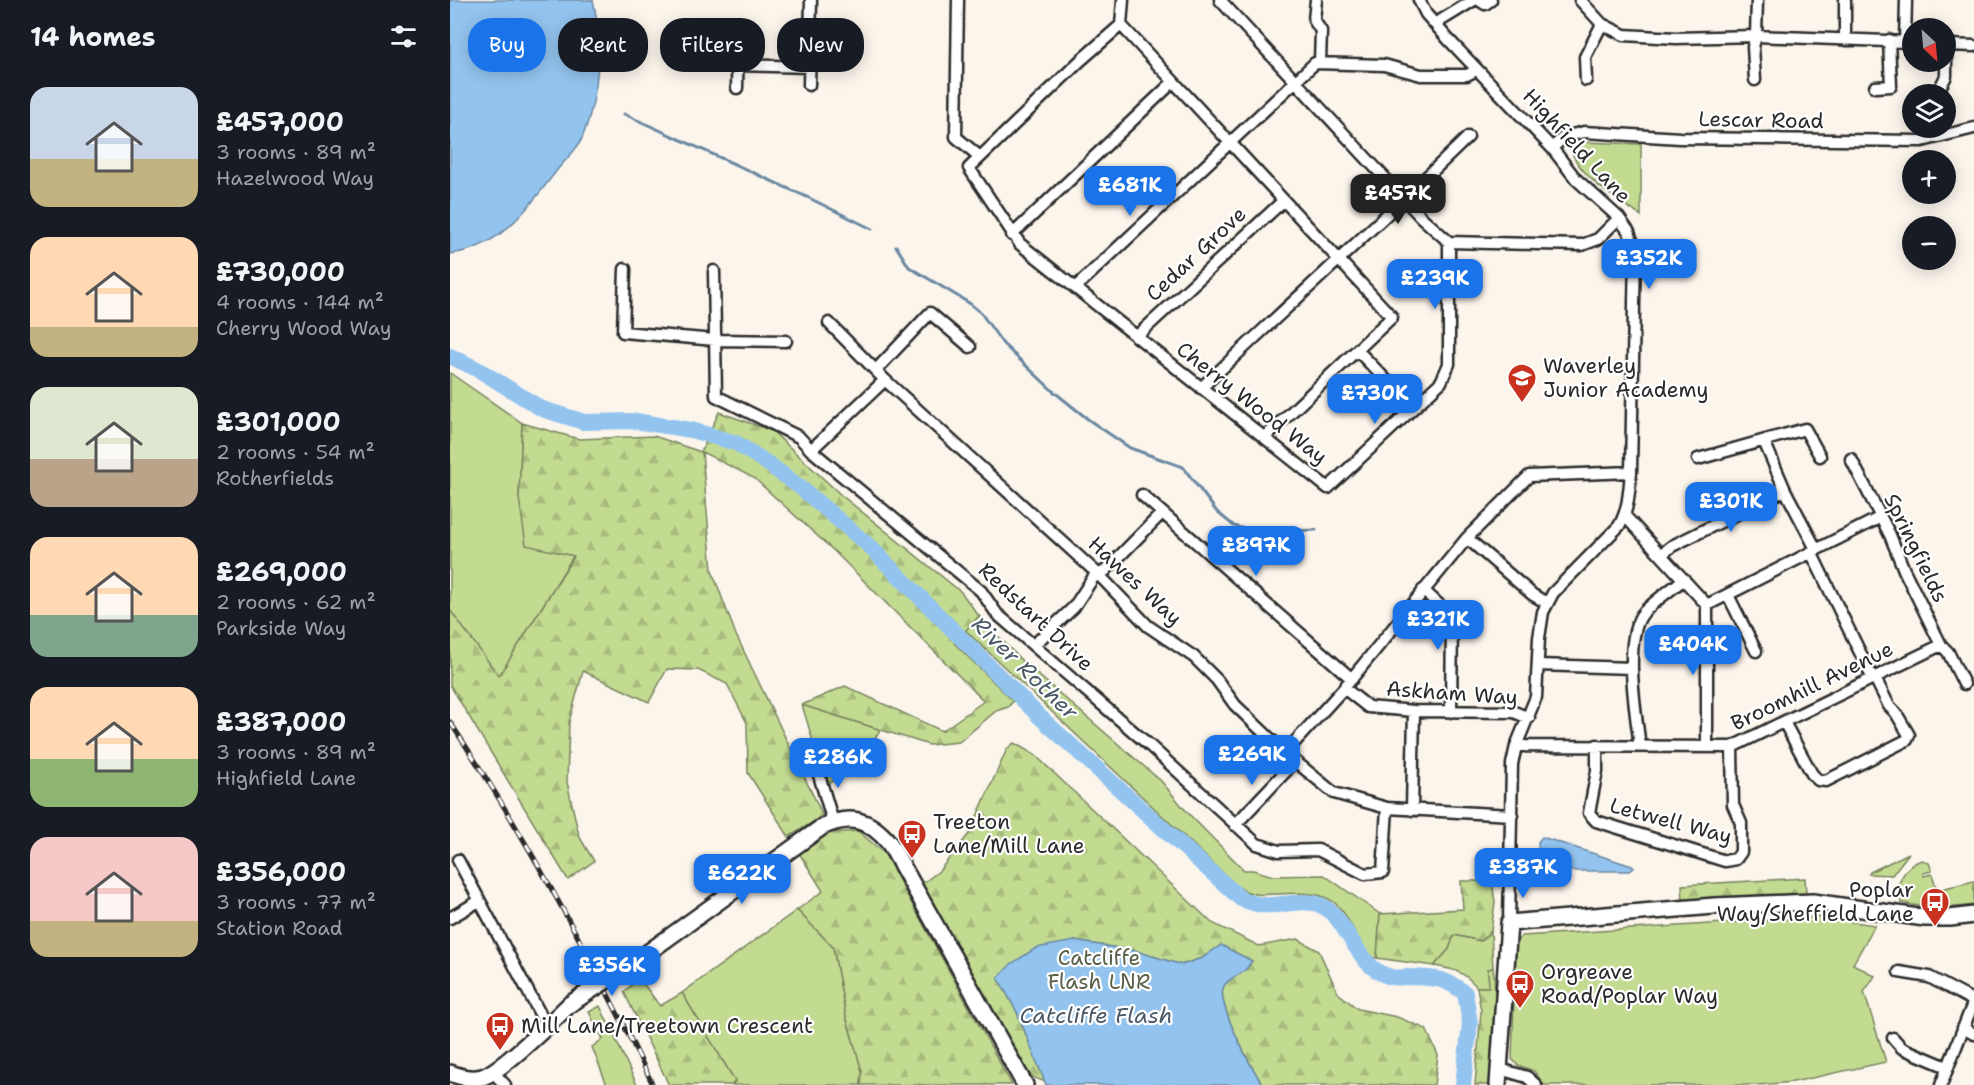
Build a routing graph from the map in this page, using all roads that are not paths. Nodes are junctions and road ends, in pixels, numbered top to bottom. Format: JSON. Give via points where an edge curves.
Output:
{"nodes":[{"id":1,"x":811,"y":0,"type":"edge"},
{"id":2,"x":958,"y":0,"type":"edge"},
{"id":3,"x":1123,"y":0,"type":"edge"},
{"id":4,"x":1316,"y":0,"type":"edge"},
{"id":5,"x":1419,"y":0,"type":"edge"},
{"id":6,"x":1474,"y":0,"type":"edge"},
{"id":7,"x":1479,"y":0,"type":"edge"},
{"id":8,"x":1491,"y":0,"type":"edge"},
{"id":9,"x":1757,"y":0,"type":"edge"},
{"id":10,"x":1845,"y":0,"type":"edge"},
{"id":11,"x":1906,"y":0,"type":"edge"},
{"id":12,"x":1223,"y":1,"type":"edge"},
{"id":13,"x":1585,"y":2,"type":"edge"},
{"id":14,"x":811,"y":18,"type":"edge"},
{"id":15,"x":1907,"y":18,"type":"edge"},
{"id":16,"x":1435,"y":24,"type":"junction"},
{"id":17,"x":1602,"y":24,"type":"junction"},
{"id":18,"x":1120,"y":25,"type":"junction"},
{"id":19,"x":1756,"y":36,"type":"junction"},
{"id":20,"x":1845,"y":40,"type":"junction"},
{"id":21,"x":1889,"y":40,"type":"junction"},
{"id":22,"x":1902,"y":41,"type":"edge"},
{"id":23,"x":1956,"y":45,"type":"edge"},
{"id":24,"x":1974,"y":46,"type":"edge"},
{"id":25,"x":1320,"y":62,"type":"junction"},
{"id":26,"x":1476,"y":70,"type":"junction"},
{"id":27,"x":738,"y":72,"type":"edge"},
{"id":28,"x":810,"y":72,"type":"edge"},
{"id":29,"x":1586,"y":80,"type":"dead end"},
{"id":30,"x":1755,"y":80,"type":"dead end"},
{"id":31,"x":1173,"y":82,"type":"junction"},
{"id":32,"x":1295,"y":82,"type":"junction"},
{"id":33,"x":809,"y":85,"type":"dead end"},
{"id":34,"x":1875,"y":87,"type":"dead end"},
{"id":35,"x":738,"y":88,"type":"dead end"},
{"id":36,"x":1974,"y":128,"type":"edge"},
{"id":37,"x":1468,"y":137,"type":"dead end"},
{"id":38,"x":1230,"y":142,"type":"junction"},
{"id":39,"x":1552,"y":148,"type":"junction"},
{"id":40,"x":980,"y":157,"type":"junction"},
{"id":41,"x":1405,"y":199,"type":"junction"},
{"id":42,"x":1283,"y":201,"type":"junction"},
{"id":43,"x":1618,"y":218,"type":"junction"},
{"id":44,"x":1012,"y":235,"type":"junction"},
{"id":45,"x":1449,"y":243,"type":"junction"},
{"id":46,"x":1338,"y":259,"type":"junction"},
{"id":47,"x":625,"y":269,"type":"dead end"},
{"id":48,"x":714,"y":271,"type":"dead end"},
{"id":49,"x":1076,"y":287,"type":"junction"},
{"id":50,"x":829,"y":323,"type":"dead end"},
{"id":51,"x":1136,"y":337,"type":"junction"},
{"id":52,"x":715,"y":340,"type":"junction"},
{"id":53,"x":786,"y":341,"type":"dead end"},
{"id":54,"x":970,"y":347,"type":"dead end"},
{"id":55,"x":1359,"y":351,"type":"junction"},
{"id":56,"x":876,"y":370,"type":"junction"},
{"id":57,"x":885,"y":380,"type":"junction"},
{"id":58,"x":1201,"y":388,"type":"junction"},
{"id":59,"x":1413,"y":408,"type":"junction"},
{"id":60,"x":1265,"y":437,"type":"junction"},
{"id":61,"x":1764,"y":441,"type":"junction"},
{"id":62,"x":811,"y":450,"type":"junction"},
{"id":63,"x":1820,"y":456,"type":"dead end"},
{"id":64,"x":1698,"y":459,"type":"dead end"},
{"id":65,"x":1851,"y":459,"type":"dead end"},
{"id":66,"x":1631,"y":472,"type":"junction"},
{"id":67,"x":1785,"y":490,"type":"junction"},
{"id":68,"x":1142,"y":495,"type":"dead end"},
{"id":69,"x":1162,"y":513,"type":"junction"},
{"id":70,"x":1625,"y":516,"type":"junction"},
{"id":71,"x":1879,"y":518,"type":"junction"},
{"id":72,"x":1467,"y":538,"type":"junction"},
{"id":73,"x":1813,"y":550,"type":"junction"},
{"id":74,"x":1662,"y":554,"type":"junction"},
{"id":75,"x":1099,"y":575,"type":"junction"},
{"id":76,"x":1684,"y":579,"type":"junction"},
{"id":77,"x":1423,"y":590,"type":"junction"},
{"id":78,"x":1728,"y":595,"type":"junction"},
{"id":79,"x":1547,"y":603,"type":"junction"},
{"id":80,"x":1707,"y":605,"type":"junction"},
{"id":81,"x":1035,"y":644,"type":"junction"},
{"id":82,"x":1941,"y":645,"type":"junction"},
{"id":83,"x":1756,"y":651,"type":"dead end"},
{"id":84,"x":1538,"y":665,"type":"junction"},
{"id":85,"x":1632,"y":668,"type":"junction"},
{"id":86,"x":1352,"y":678,"type":"junction"},
{"id":87,"x":1874,"y":678,"type":"junction"},
{"id":88,"x":1964,"y":684,"type":"dead end"},
{"id":89,"x":1344,"y":688,"type":"junction"},
{"id":90,"x":1414,"y":711,"type":"junction"},
{"id":91,"x":1451,"y":712,"type":"junction"},
{"id":92,"x":1529,"y":718,"type":"junction"},
{"id":93,"x":1784,"y":722,"type":"junction"},
{"id":94,"x":1516,"y":746,"type":"junction"},
{"id":95,"x":1597,"y":746,"type":"junction"},
{"id":96,"x":1640,"y":746,"type":"junction"},
{"id":97,"x":1707,"y":747,"type":"junction"},
{"id":98,"x":1732,"y":747,"type":"junction"},
{"id":99,"x":1289,"y":756,"type":"junction"},
{"id":100,"x":816,"y":765,"type":"dead end"},
{"id":101,"x":1387,"y":808,"type":"junction"},
{"id":102,"x":1413,"y":810,"type":"junction"},
{"id":103,"x":1512,"y":815,"type":"junction"},
{"id":104,"x":834,"y":822,"type":"junction"},
{"id":105,"x":1235,"y":825,"type":"junction"},
{"id":106,"x":458,"y":860,"type":"dead end"},
{"id":107,"x":479,"y":901,"type":"junction"},
{"id":108,"x":1974,"y":915,"type":"edge"},
{"id":109,"x":450,"y":918,"type":"edge"},
{"id":110,"x":1509,"y":923,"type":"junction"},
{"id":111,"x":1899,"y":972,"type":"dead end"},
{"id":112,"x":1974,"y":1001,"type":"edge"},
{"id":113,"x":546,"y":1025,"type":"junction"},
{"id":114,"x":1963,"y":1028,"type":"junction"},
{"id":115,"x":1974,"y":1034,"type":"edge"},
{"id":116,"x":1893,"y":1038,"type":"dead end"},
{"id":117,"x":1947,"y":1066,"type":"junction"},
{"id":118,"x":1500,"y":1069,"type":"junction"},
{"id":119,"x":450,"y":1072,"type":"edge"},
{"id":120,"x":493,"y":1072,"type":"junction"},
{"id":121,"x":505,"y":1085,"type":"edge"},
{"id":122,"x":1025,"y":1085,"type":"edge"},
{"id":123,"x":1498,"y":1085,"type":"edge"},
{"id":124,"x":1536,"y":1085,"type":"edge"},
{"id":125,"x":1941,"y":1085,"type":"edge"}],
"edges":[{"from":1,"to":14,"type":"street"},
{"from":2,"to":40,"type":"street","via":[[956,137]]},
{"from":3,"to":18,"type":"street"},
{"from":4,"to":25,"type":"street","via":[[1314,20],[1321,31]]},
{"from":5,"to":16,"type":"street","name":"Highfield Lane"},
{"from":6,"to":16,"type":"street"},
{"from":7,"to":8,"type":"street","via":[[1485,4]]},
{"from":9,"to":19,"type":"street"},
{"from":10,"to":20,"type":"street"},
{"from":11,"to":15,"type":"street"},
{"from":12,"to":32,"type":"street"},
{"from":13,"to":17,"type":"street"},
{"from":16,"to":26,"type":"street","name":"Highfield Lane"},
{"from":17,"to":19,"type":"street","via":[[1624,35]]},
{"from":17,"to":29,"type":"street","via":[[1585,57]]},
{"from":18,"to":31,"type":"street"},
{"from":18,"to":40,"type":"street"},
{"from":19,"to":20,"type":"street"},
{"from":19,"to":30,"type":"street"},
{"from":20,"to":21,"type":"street"},
{"from":21,"to":22,"type":"street"},
{"from":21,"to":34,"type":"street","via":[[1891,86]]},
{"from":23,"to":24,"type":"street"},
{"from":25,"to":26,"type":"street","via":[[1384,65],[1421,75],[1467,75]]},
{"from":25,"to":32,"type":"street"},
{"from":26,"to":39,"type":"street","name":"Highfield Lane"},
{"from":27,"to":35,"type":"street"},
{"from":28,"to":33,"type":"street"},
{"from":31,"to":38,"type":"street"},
{"from":31,"to":44,"type":"street"},
{"from":32,"to":38,"type":"street"},
{"from":32,"to":41,"type":"street"},
{"from":36,"to":39,"type":"street","name":"Lescar Road","via":[[1922,141],[1680,138],[1584,132],[1564,136]]},
{"from":37,"to":41,"type":"street"},
{"from":38,"to":42,"type":"street"},
{"from":38,"to":49,"type":"street"},
{"from":39,"to":43,"type":"street","name":"Highfield Lane","via":[[1576,179]]},
{"from":40,"to":44,"type":"street","name":"Cherry Wood Way","via":[[969,168]]},
{"from":41,"to":45,"type":"street"},
{"from":41,"to":46,"type":"street"},
{"from":42,"to":46,"type":"street"},
{"from":42,"to":51,"type":"street","name":"Cedar Grove"},
{"from":43,"to":45,"type":"street","via":[[1598,239],[1582,245]]},
{"from":43,"to":66,"type":"street","name":"Highfield Lane","via":[[1635,249]]},
{"from":44,"to":49,"type":"street","name":"Cherry Wood Way"},
{"from":45,"to":59,"type":"street","name":"Cherry Wood Way","via":[[1449,364],[1440,382]]},
{"from":46,"to":55,"type":"street","via":[[1392,317]]},
{"from":46,"to":58,"type":"street"},
{"from":47,"to":52,"type":"street","via":[[623,332]]},
{"from":48,"to":52,"type":"street","name":"Redstart Drive"},
{"from":49,"to":51,"type":"street","name":"Cherry Wood Way"},
{"from":50,"to":56,"type":"street","name":"Hawes Way"},
{"from":51,"to":58,"type":"street","name":"Cherry Wood Way"},
{"from":52,"to":53,"type":"street"},
{"from":52,"to":62,"type":"street","name":"Redstart Drive","via":[[716,396],[799,437]]},
{"from":54,"to":56,"type":"street","via":[[930,313]]},
{"from":55,"to":59,"type":"street"},
{"from":55,"to":60,"type":"street"},
{"from":56,"to":57,"type":"street","name":"Hawes Way"},
{"from":57,"to":62,"type":"street"},
{"from":57,"to":75,"type":"street","name":"Hawes Way"},
{"from":58,"to":60,"type":"street","name":"Cherry Wood Way"},
{"from":59,"to":60,"type":"street","name":"Cherry Wood Way","via":[[1328,489]]},
{"from":61,"to":63,"type":"street","via":[[1805,429]]},
{"from":61,"to":64,"type":"street"},
{"from":61,"to":67,"type":"street"},
{"from":62,"to":81,"type":"street","name":"Redstart Drive","via":[[981,591],[997,614]]},
{"from":65,"to":71,"type":"street","name":"Springfields"},
{"from":66,"to":70,"type":"street","name":"Highfield Lane"},
{"from":66,"to":72,"type":"street","via":[[1529,476]]},
{"from":67,"to":73,"type":"street"},
{"from":67,"to":74,"type":"street"},
{"from":68,"to":69,"type":"street"},
{"from":69,"to":75,"type":"street"},
{"from":69,"to":86,"type":"street"},
{"from":70,"to":74,"type":"street"},
{"from":70,"to":79,"type":"street"},
{"from":71,"to":73,"type":"street"},
{"from":71,"to":82,"type":"street","name":"Springfields"},
{"from":72,"to":77,"type":"street"},
{"from":72,"to":79,"type":"street"},
{"from":73,"to":78,"type":"street"},
{"from":73,"to":87,"type":"street"},
{"from":74,"to":76,"type":"street"},
{"from":75,"to":81,"type":"street"},
{"from":75,"to":99,"type":"street","name":"Hawes Way","via":[[1148,626],[1194,657],[1235,705]]},
{"from":76,"to":80,"type":"street"},
{"from":76,"to":85,"type":"street","via":[[1639,619],[1633,634]]},
{"from":77,"to":86,"type":"street"},
{"from":77,"to":91,"type":"street","via":[[1452,619]]},
{"from":78,"to":80,"type":"street"},
{"from":78,"to":83,"type":"street"},
{"from":79,"to":84,"type":"street","via":[[1540,629]]},
{"from":80,"to":97,"type":"street"},
{"from":81,"to":105,"type":"street","name":"Redstart Drive"},
{"from":82,"to":87,"type":"street","name":"Broomhill Avenue"},
{"from":82,"to":88,"type":"street","name":"Springfields"},
{"from":84,"to":85,"type":"street"},
{"from":84,"to":92,"type":"street","via":[[1536,697]]},
{"from":85,"to":96,"type":"street"},
{"from":86,"to":89,"type":"street"},
{"from":87,"to":93,"type":"street","name":"Broomhill Avenue"},
{"from":87,"to":93,"type":"street","via":[[1909,735],[1907,740],[1826,781],[1812,774]]},
{"from":89,"to":90,"type":"street","name":"Askham Way","via":[[1368,707]]},
{"from":89,"to":99,"type":"street","via":[[1293,744]]},
{"from":90,"to":91,"type":"street","name":"Askham Way"},
{"from":90,"to":102,"type":"street"},
{"from":91,"to":92,"type":"street","name":"Askham Way","via":[[1514,712]]},
{"from":92,"to":94,"type":"street"},
{"from":93,"to":98,"type":"street","name":"Broomhill Avenue"},
{"from":94,"to":95,"type":"street","name":"Broomhill Avenue"},
{"from":94,"to":103,"type":"street"},
{"from":95,"to":96,"type":"street","name":"Broomhill Avenue"},
{"from":95,"to":98,"type":"street","name":"Letwell Way","via":[[1591,817],[1725,861],[1736,859],[1741,852],[1741,823],[1733,805]]},
{"from":96,"to":97,"type":"street","name":"Broomhill Avenue"},
{"from":97,"to":98,"type":"street","name":"Broomhill Avenue"},
{"from":99,"to":101,"type":"street","name":"Hawes Way","via":[[1334,793]]},
{"from":99,"to":105,"type":"street","via":[[1287,770]]},
{"from":100,"to":104,"type":"street"},
{"from":101,"to":102,"type":"street","name":"Hawes Way"},
{"from":101,"to":105,"type":"street","name":"Redstart Drive","via":[[1383,872],[1365,874],[1318,850],[1279,851],[1257,844]]},
{"from":102,"to":103,"type":"street","name":"Hawes Way"},
{"from":103,"to":110,"type":"street"},
{"from":104,"to":113,"type":"main road","bridge":true,"via":[[806,838]]},
{"from":104,"to":122,"type":"main road","via":[[868,824],[890,844]]},
{"from":106,"to":107,"type":"street"},
{"from":107,"to":109,"type":"street"},
{"from":107,"to":113,"type":"street"},
{"from":108,"to":110,"type":"main road","via":[[1925,918],[1814,902]]},
{"from":110,"to":118,"type":"main road"},
{"from":111,"to":112,"type":"street","via":[[1929,977]]},
{"from":112,"to":114,"type":"street"},
{"from":113,"to":120,"type":"main road"},
{"from":114,"to":115,"type":"street"},
{"from":114,"to":117,"type":"street"},
{"from":116,"to":117,"type":"street","via":[[1902,1048]]},
{"from":117,"to":125,"type":"street"},
{"from":118,"to":123,"type":"main road"},
{"from":118,"to":124,"type":"street","via":[[1527,1077]]},
{"from":119,"to":120,"type":"main road","via":[[472,1078]]},
{"from":120,"to":121,"type":"street"}]}
